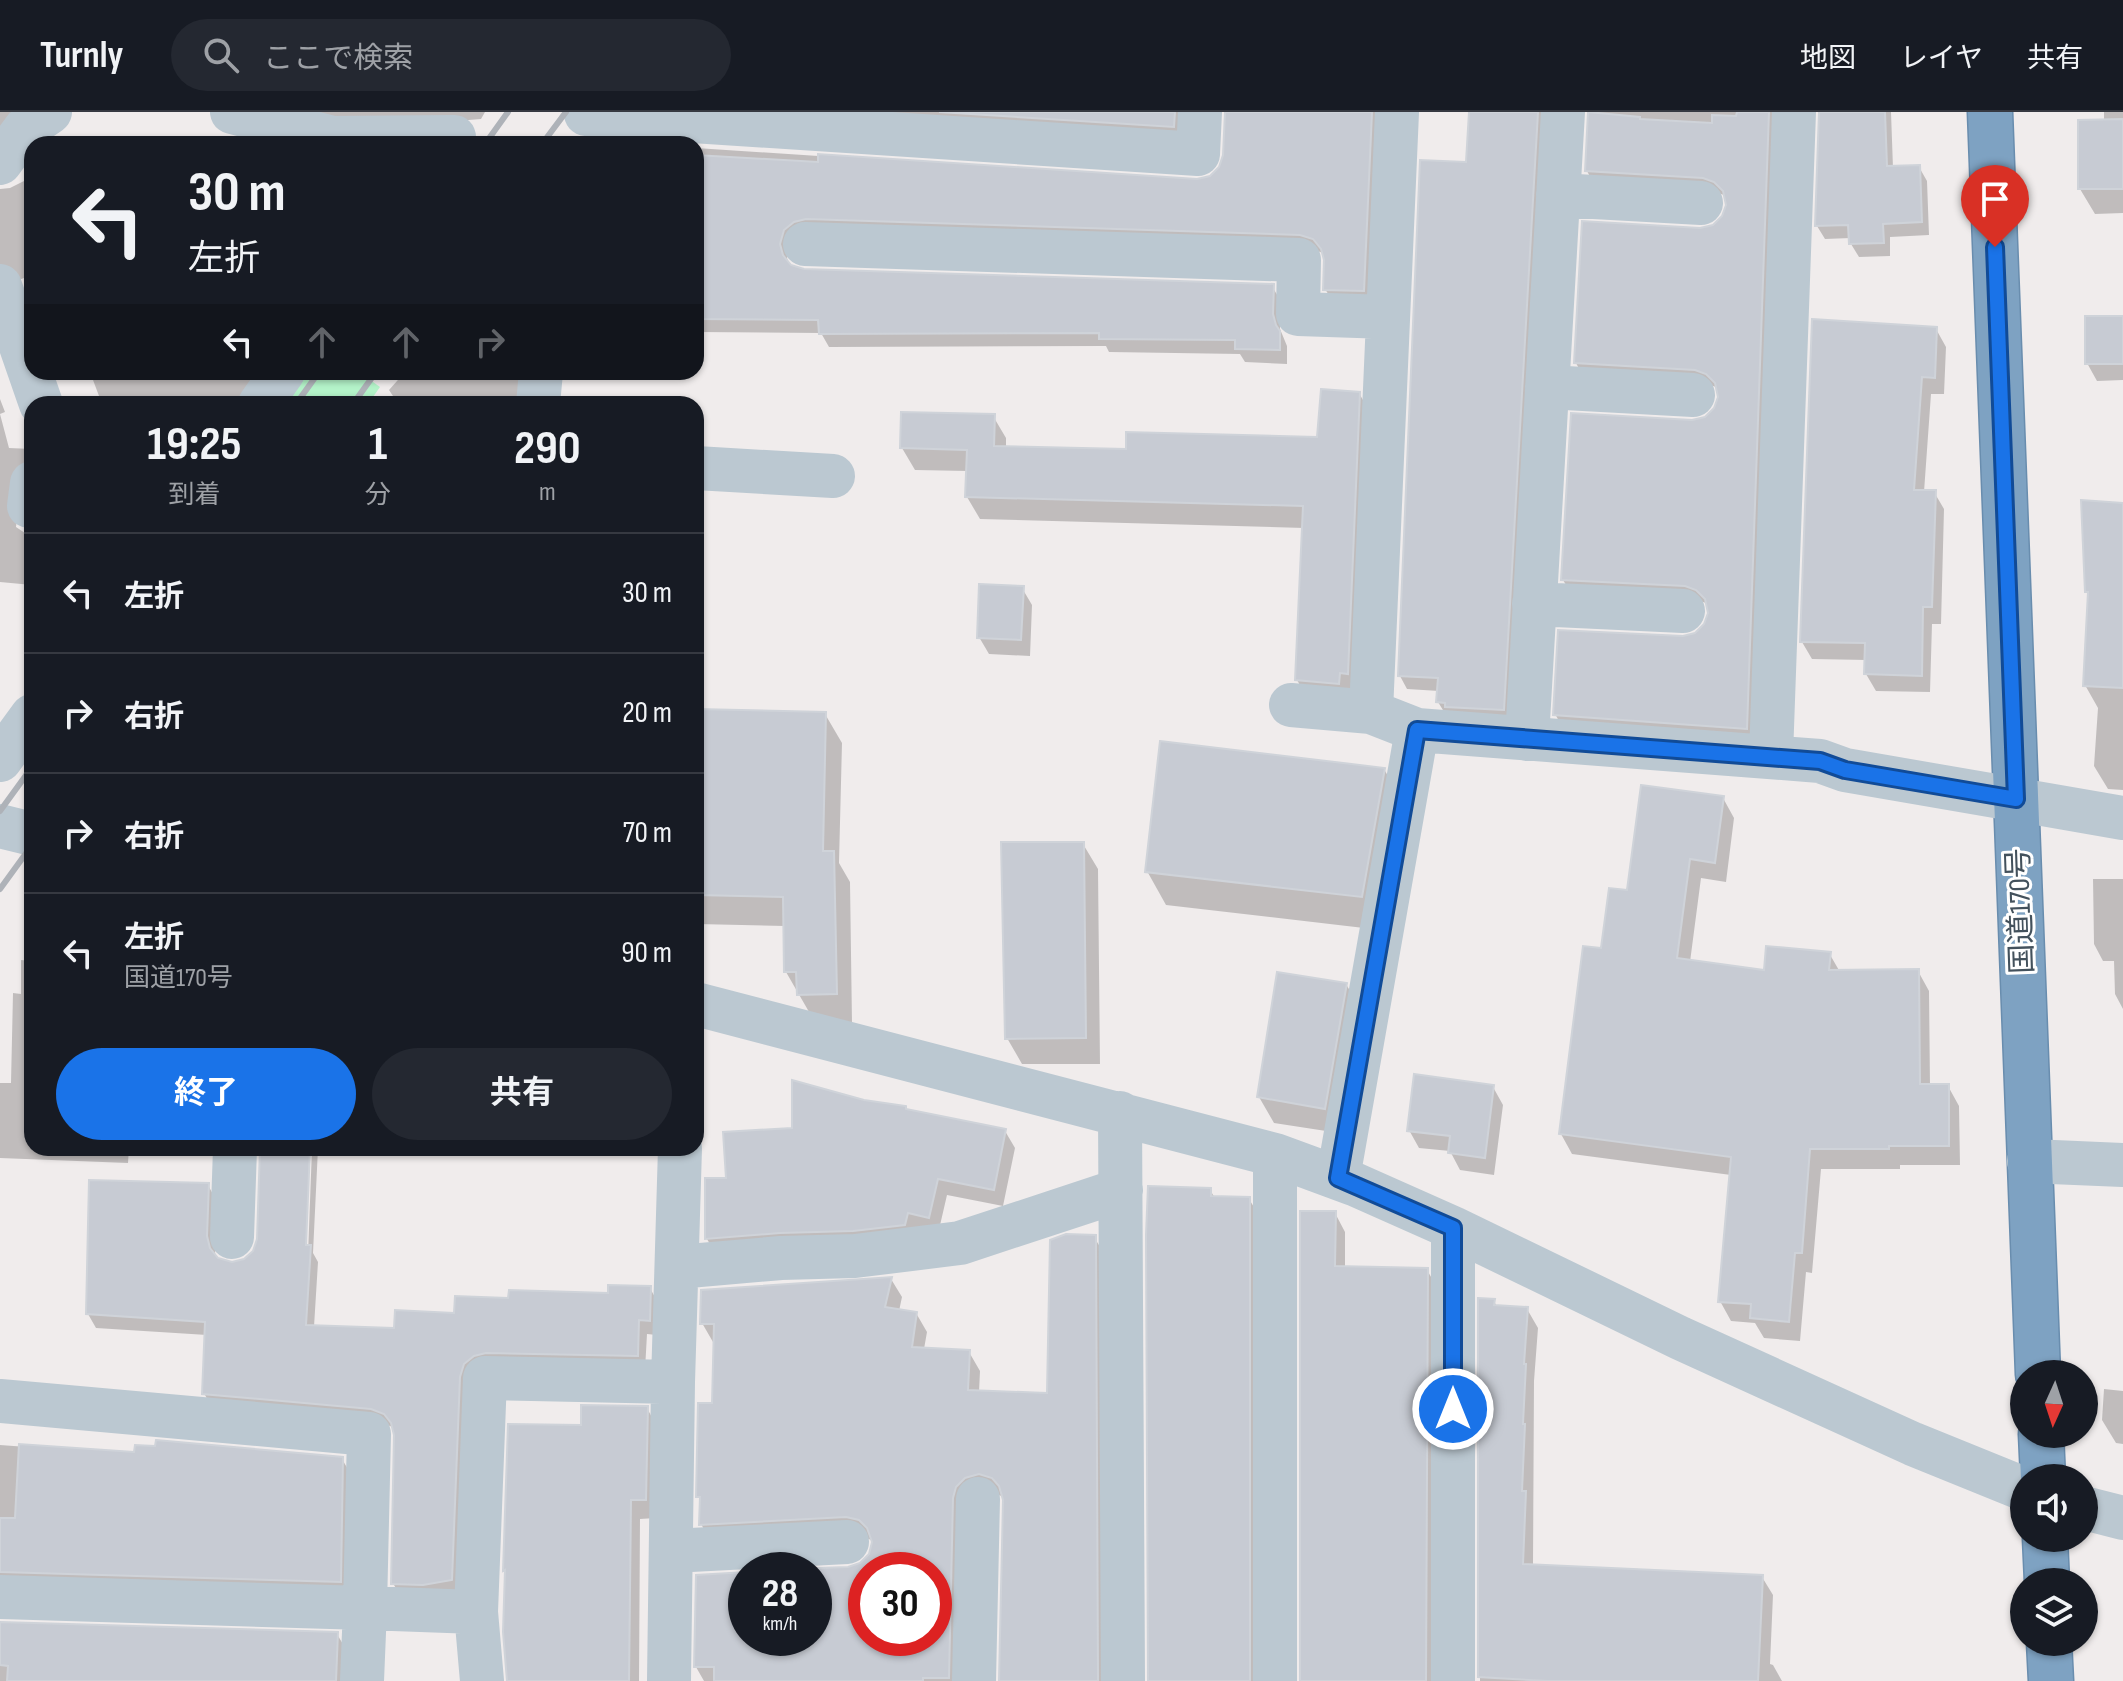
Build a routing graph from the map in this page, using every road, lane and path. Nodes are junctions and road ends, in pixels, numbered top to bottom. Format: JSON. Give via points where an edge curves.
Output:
{"nodes":[{"id":1,"x":50,"y":112,"type":"edge"},
{"id":2,"x":232,"y":112,"type":"edge"},
{"id":3,"x":1200,"y":112,"type":"edge"},
{"id":4,"x":1397,"y":112,"type":"edge"},
{"id":5,"x":1563,"y":112,"type":"edge"},
{"id":6,"x":1794,"y":112,"type":"edge"},
{"id":7,"x":1990,"y":112,"type":"edge"},
{"id":8,"x":579,"y":123,"type":"edge"},
{"id":9,"x":458,"y":131,"type":"edge"},
{"id":10,"x":325,"y":136,"type":"edge"},
{"id":11,"x":369,"y":136,"type":"edge"},
{"id":12,"x":0,"y":163,"type":"edge"},
{"id":13,"x":1558,"y":195,"type":"junction"},
{"id":14,"x":1701,"y":203,"type":"dead end"},
{"id":15,"x":805,"y":244,"type":"dead end"},
{"id":16,"x":0,"y":286,"type":"edge"},
{"id":17,"x":1388,"y":317,"type":"junction"},
{"id":18,"x":24,"y":355,"type":"edge"},
{"id":19,"x":1547,"y":387,"type":"junction"},
{"id":20,"x":1693,"y":395,"type":"dead end"},
{"id":21,"x":704,"y":468,"type":"edge"},
{"id":22,"x":833,"y":476,"type":"dead end"},
{"id":23,"x":1534,"y":604,"type":"junction"},
{"id":24,"x":1683,"y":611,"type":"dead end"},
{"id":25,"x":1291,"y":705,"type":"dead end"},
{"id":26,"x":1371,"y":712,"type":"junction"},
{"id":27,"x":24,"y":727,"type":"edge"},
{"id":28,"x":1417,"y":730,"type":"junction"},
{"id":29,"x":1527,"y":739,"type":"junction"},
{"id":30,"x":1771,"y":756,"type":"junction"},
{"id":31,"x":0,"y":760,"type":"edge"},
{"id":32,"x":2016,"y":799,"type":"junction"},
{"id":33,"x":2123,"y":818,"type":"edge"},
{"id":34,"x":0,"y":826,"type":"edge"},
{"id":35,"x":24,"y":832,"type":"edge"},
{"id":36,"x":704,"y":1006,"type":"edge"},
{"id":37,"x":1120,"y":1113,"type":"junction"},
{"id":38,"x":1275,"y":1155,"type":"junction"},
{"id":39,"x":235,"y":1156,"type":"edge"},
{"id":40,"x":680,"y":1156,"type":"edge"},
{"id":41,"x":2029,"y":1161,"type":"junction"},
{"id":42,"x":2123,"y":1165,"type":"edge"},
{"id":43,"x":1338,"y":1178,"type":"junction"},
{"id":44,"x":1121,"y":1190,"type":"junction"},
{"id":45,"x":1453,"y":1228,"type":"junction"},
{"id":46,"x":232,"y":1237,"type":"dead end"},
{"id":47,"x":677,"y":1267,"type":"junction"},
{"id":48,"x":2037,"y":1360,"type":"edge"},
{"id":49,"x":673,"y":1382,"type":"junction"},
{"id":50,"x":0,"y":1401,"type":"edge"},
{"id":51,"x":2010,"y":1483,"type":"edge"},
{"id":52,"x":978,"y":1499,"type":"dead end"},
{"id":53,"x":2098,"y":1512,"type":"edge"},
{"id":54,"x":2123,"y":1518,"type":"edge"},
{"id":55,"x":847,"y":1542,"type":"dead end"},
{"id":56,"x":671,"y":1551,"type":"junction"},
{"id":57,"x":0,"y":1597,"type":"edge"},
{"id":58,"x":365,"y":1608,"type":"junction"},
{"id":59,"x":476,"y":1612,"type":"junction"},
{"id":60,"x":2050,"y":1656,"type":"edge"},
{"id":61,"x":362,"y":1681,"type":"edge"},
{"id":62,"x":482,"y":1681,"type":"edge"},
{"id":63,"x":669,"y":1681,"type":"edge"},
{"id":64,"x":974,"y":1681,"type":"edge"},
{"id":65,"x":1123,"y":1681,"type":"edge"},
{"id":66,"x":1275,"y":1681,"type":"edge"},
{"id":67,"x":1453,"y":1681,"type":"edge"},
{"id":68,"x":2051,"y":1681,"type":"edge"}],
"edges":[{"from":1,"to":12,"type":"street","via":[[25,129]]},
{"from":2,"to":10,"type":"street"},
{"from":3,"to":8,"type":"street","via":[[1198,154]]},
{"from":4,"to":17,"type":"street"},
{"from":5,"to":13,"type":"street"},
{"from":6,"to":30,"type":"street"},
{"from":7,"to":32,"type":"highway","name":"国道170号"},
{"from":9,"to":11,"type":"street"},
{"from":13,"to":14,"type":"street"},
{"from":13,"to":19,"type":"street"},
{"from":15,"to":17,"type":"street","via":[[1299,260],[1298,314]]},
{"from":16,"to":18,"type":"street"},
{"from":17,"to":26,"type":"street"},
{"from":19,"to":20,"type":"street"},
{"from":19,"to":23,"type":"street"},
{"from":21,"to":22,"type":"street"},
{"from":23,"to":24,"type":"street"},
{"from":23,"to":29,"type":"street"},
{"from":25,"to":26,"type":"street"},
{"from":26,"to":28,"type":"street"},
{"from":27,"to":31,"type":"street"},
{"from":28,"to":29,"type":"street"},
{"from":28,"to":43,"type":"street"},
{"from":29,"to":30,"type":"street"},
{"from":30,"to":32,"type":"street"},
{"from":32,"to":33,"type":"street"},
{"from":32,"to":41,"type":"highway","name":"国道170号"},
{"from":34,"to":35,"type":"street"},
{"from":36,"to":37,"type":"street"},
{"from":37,"to":38,"type":"street"},
{"from":37,"to":44,"type":"street"},
{"from":38,"to":43,"type":"street"},
{"from":38,"to":66,"type":"street"},
{"from":39,"to":46,"type":"street"},
{"from":40,"to":47,"type":"street"},
{"from":41,"to":42,"type":"street"},
{"from":41,"to":48,"type":"highway","name":"国道170号"},
{"from":43,"to":45,"type":"street"},
{"from":44,"to":47,"type":"street","via":[[960,1243],[855,1256]]},
{"from":44,"to":65,"type":"street"},
{"from":45,"to":51,"type":"street","via":[[1872,1426]]},
{"from":45,"to":67,"type":"street"},
{"from":47,"to":49,"type":"street"},
{"from":49,"to":56,"type":"street"},
{"from":49,"to":59,"type":"street","via":[[485,1378]]},
{"from":50,"to":58,"type":"street","via":[[369,1434]]},
{"from":52,"to":64,"type":"street"},
{"from":53,"to":54,"type":"street"},
{"from":55,"to":56,"type":"street"},
{"from":56,"to":63,"type":"street"},
{"from":57,"to":58,"type":"street"},
{"from":58,"to":59,"type":"street"},
{"from":58,"to":61,"type":"street"},
{"from":59,"to":62,"type":"street"},
{"from":60,"to":68,"type":"highway"}]}
